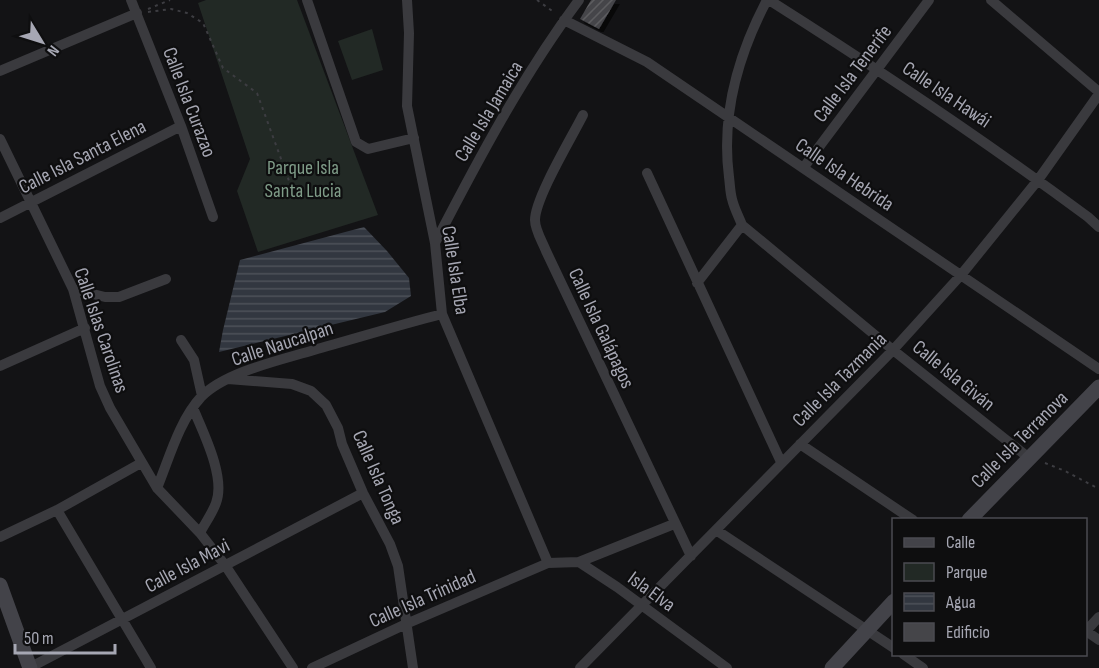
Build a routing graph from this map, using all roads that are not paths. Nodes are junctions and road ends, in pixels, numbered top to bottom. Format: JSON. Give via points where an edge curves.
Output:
{"nodes":[{"id":1,"x":131,"y":0,"type":"edge"},
{"id":2,"x":307,"y":0,"type":"edge"},
{"id":3,"x":407,"y":0,"type":"edge"},
{"id":4,"x":579,"y":0,"type":"edge"},
{"id":5,"x":768,"y":0,"type":"edge"},
{"id":6,"x":929,"y":0,"type":"edge"},
{"id":7,"x":991,"y":0,"type":"edge"},
{"id":8,"x":137,"y":13,"type":"junction"},
{"id":9,"x":564,"y":20,"type":"junction"},
{"id":10,"x":877,"y":68,"type":"junction"},
{"id":11,"x":0,"y":71,"type":"edge"},
{"id":12,"x":1099,"y":93,"type":"edge"},
{"id":13,"x":584,"y":115,"type":"dead end"},
{"id":14,"x":728,"y":117,"type":"junction"},
{"id":15,"x":181,"y":126,"type":"junction"},
{"id":16,"x":414,"y":138,"type":"junction"},
{"id":17,"x":0,"y":139,"type":"edge"},
{"id":18,"x":804,"y":167,"type":"junction"},
{"id":19,"x":647,"y":173,"type":"dead end"},
{"id":20,"x":1038,"y":180,"type":"junction"},
{"id":21,"x":30,"y":202,"type":"junction"},
{"id":22,"x":213,"y":217,"type":"dead end"},
{"id":23,"x":0,"y":218,"type":"edge"},
{"id":24,"x":742,"y":225,"type":"junction"},
{"id":25,"x":1099,"y":227,"type":"edge"},
{"id":26,"x":435,"y":243,"type":"junction"},
{"id":27,"x":961,"y":275,"type":"junction"},
{"id":28,"x":166,"y":279,"type":"dead end"},
{"id":29,"x":698,"y":283,"type":"junction"},
{"id":30,"x":73,"y":289,"type":"junction"},
{"id":31,"x":442,"y":314,"type":"junction"},
{"id":32,"x":85,"y":328,"type":"junction"},
{"id":33,"x":181,"y":340,"type":"dead end"},
{"id":34,"x":893,"y":350,"type":"junction"},
{"id":35,"x":0,"y":366,"type":"edge"},
{"id":36,"x":1099,"y":369,"type":"edge"},
{"id":37,"x":228,"y":380,"type":"junction"},
{"id":38,"x":1099,"y":387,"type":"edge"},
{"id":39,"x":202,"y":396,"type":"junction"},
{"id":40,"x":193,"y":408,"type":"junction"},
{"id":41,"x":800,"y":444,"type":"junction"},
{"id":42,"x":1029,"y":458,"type":"junction"},
{"id":43,"x":141,"y":462,"type":"junction"},
{"id":44,"x":781,"y":462,"type":"junction"},
{"id":45,"x":157,"y":488,"type":"junction"},
{"id":46,"x":363,"y":493,"type":"junction"},
{"id":47,"x":57,"y":510,"type":"junction"},
{"id":48,"x":911,"y":518,"type":"edge"},
{"id":49,"x":970,"y":518,"type":"edge"},
{"id":50,"x":674,"y":524,"type":"junction"},
{"id":51,"x":716,"y":530,"type":"junction"},
{"id":52,"x":201,"y":533,"type":"junction"},
{"id":53,"x":0,"y":537,"type":"edge"},
{"id":54,"x":691,"y":556,"type":"junction"},
{"id":55,"x":579,"y":562,"type":"junction"},
{"id":56,"x":548,"y":563,"type":"junction"},
{"id":57,"x":225,"y":565,"type":"junction"},
{"id":58,"x":0,"y":585,"type":"edge"},
{"id":59,"x":892,"y":603,"type":"edge"},
{"id":60,"x":643,"y":606,"type":"junction"},
{"id":61,"x":1099,"y":617,"type":"edge"},
{"id":62,"x":122,"y":620,"type":"junction"},
{"id":63,"x":406,"y":624,"type":"junction"},
{"id":64,"x":867,"y":630,"type":"junction"},
{"id":65,"x":1087,"y":630,"type":"edge"},
{"id":66,"x":892,"y":647,"type":"edge"},
{"id":67,"x":906,"y":656,"type":"edge"},
{"id":68,"x":30,"y":668,"type":"edge"},
{"id":69,"x":151,"y":668,"type":"edge"},
{"id":70,"x":293,"y":668,"type":"edge"},
{"id":71,"x":312,"y":668,"type":"edge"},
{"id":72,"x":413,"y":668,"type":"edge"},
{"id":73,"x":580,"y":668,"type":"edge"},
{"id":74,"x":728,"y":668,"type":"edge"},
{"id":75,"x":832,"y":668,"type":"edge"},
{"id":76,"x":923,"y":668,"type":"edge"}],
"edges":[{"from":1,"to":8,"type":"street","name":"Calle Isla Curazao"},
{"from":2,"to":16,"type":"street","via":[[356,142],[368,149]]},
{"from":3,"to":16,"type":"street","name":"Calle Isla Elba","via":[[407,106]]},
{"from":4,"to":9,"type":"street","name":"Calle Isla Jamaica"},
{"from":5,"to":10,"type":"street","name":"Calle Isla Hawái"},
{"from":5,"to":14,"type":"street","via":[[750,31]]},
{"from":6,"to":10,"type":"street","name":"Calle Isla Tenerife"},
{"from":7,"to":12,"type":"street"},
{"from":8,"to":11,"type":"street"},
{"from":8,"to":15,"type":"street","name":"Calle Isla Curazao"},
{"from":9,"to":14,"type":"street","name":"Calle Isla Hebrida","via":[[647,62]]},
{"from":9,"to":26,"type":"street","name":"Calle Isla Jamaica","via":[[515,98]]},
{"from":10,"to":18,"type":"street","name":"Calle Isla Tenerife"},
{"from":10,"to":20,"type":"street","name":"Calle Isla Hawái"},
{"from":12,"to":20,"type":"street","name":"Calle Isla Tazmania"},
{"from":13,"to":50,"type":"street","name":"Calle Isla Galápagos","via":[[543,193],[535,223]]},
{"from":14,"to":18,"type":"street","name":"Calle Isla Hebrida"},
{"from":14,"to":24,"type":"street","via":[[726,145],[732,200]]},
{"from":15,"to":21,"type":"street","name":"Calle Isla Santa Elena"},
{"from":15,"to":22,"type":"street","name":"Calle Isla Curazao"},
{"from":16,"to":26,"type":"street","name":"Calle Isla Elba"},
{"from":17,"to":21,"type":"street","name":"Calle Islas Carolinas"},
{"from":18,"to":27,"type":"street","name":"Calle Isla Hebrida"},
{"from":19,"to":29,"type":"street"},
{"from":20,"to":25,"type":"street","name":"Calle Isla Hawái"},
{"from":20,"to":27,"type":"street","name":"Calle Isla Tazmania"},
{"from":21,"to":23,"type":"street","name":"Calle Isla Santa Elena"},
{"from":21,"to":30,"type":"street","name":"Calle Islas Carolinas"},
{"from":24,"to":29,"type":"street"},
{"from":24,"to":34,"type":"street","name":"Calle Isla Giván"},
{"from":26,"to":31,"type":"street","name":"Calle Isla Elba"},
{"from":27,"to":34,"type":"street","name":"Calle Isla Tazmania"},
{"from":27,"to":36,"type":"street","name":"Calle Isla Hebrida"},
{"from":28,"to":30,"type":"street","via":[[119,297]]},
{"from":29,"to":44,"type":"street"},
{"from":30,"to":32,"type":"street","name":"Calle Islas Carolinas"},
{"from":31,"to":37,"type":"street","name":"Calle Naucalpan","via":[[266,364]]},
{"from":31,"to":56,"type":"street","name":"Calle Isla Elba"},
{"from":32,"to":35,"type":"street"},
{"from":32,"to":43,"type":"street","name":"Calle Islas Carolinas","via":[[100,386]]},
{"from":33,"to":39,"type":"street","via":[[194,360]]},
{"from":34,"to":41,"type":"street","name":"Calle Isla Tazmania"},
{"from":34,"to":42,"type":"street","name":"Calle Isla Giván"},
{"from":37,"to":39,"type":"street","name":"Calle Naucalpan"},
{"from":37,"to":46,"type":"street","name":"Calle Isla Tonga","via":[[292,384],[311,391],[326,405],[338,428]]},
{"from":38,"to":42,"type":"street","name":"Calle Isla Terranova"},
{"from":39,"to":40,"type":"street","name":"Calle Naucalpan"},
{"from":40,"to":45,"type":"street","name":"Calle Naucalpan"},
{"from":40,"to":52,"type":"street","via":[[216,472],[217,501]]},
{"from":41,"to":44,"type":"street","name":"Calle Isla Tazmania"},
{"from":41,"to":48,"type":"street"},
{"from":42,"to":49,"type":"street","name":"Calle Isla Terranova"},
{"from":43,"to":45,"type":"street","name":"Calle Islas Carolinas"},
{"from":43,"to":47,"type":"street"},
{"from":44,"to":51,"type":"street","name":"Calle Isla Tazmania"},
{"from":45,"to":52,"type":"street","name":"Calle Islas Carolinas"},
{"from":46,"to":57,"type":"street","name":"Calle Isla Mavi"},
{"from":46,"to":63,"type":"street","name":"Calle Isla Tonga","via":[[398,566]]},
{"from":47,"to":53,"type":"street"},
{"from":47,"to":62,"type":"street"},
{"from":50,"to":54,"type":"street","name":"Calle Isla Galápagos"},
{"from":50,"to":55,"type":"street"},
{"from":51,"to":54,"type":"street","name":"Calle Isla Tazmania"},
{"from":51,"to":64,"type":"street"},
{"from":52,"to":57,"type":"street","name":"Calle Islas Carolinas"},
{"from":54,"to":60,"type":"street","name":"Calle Isla Tazmania"},
{"from":55,"to":56,"type":"street"},
{"from":55,"to":60,"type":"street","name":"Isla Elva"},
{"from":56,"to":63,"type":"street","name":"Calle Isla Trinidad"},
{"from":57,"to":62,"type":"street","name":"Calle Isla Mavi"},
{"from":57,"to":70,"type":"street","name":"Calle Islas Carolinas"},
{"from":58,"to":68,"type":"street"},
{"from":59,"to":64,"type":"street"},
{"from":60,"to":73,"type":"street","name":"Calle Isla Tazmania"},
{"from":60,"to":74,"type":"street","name":"Isla Elva"},
{"from":61,"to":65,"type":"street"},
{"from":62,"to":68,"type":"street","name":"Calle Isla Mavi"},
{"from":62,"to":69,"type":"street"},
{"from":63,"to":71,"type":"street","name":"Calle Isla Trinidad"},
{"from":63,"to":72,"type":"street","name":"Calle Isla Tonga"},
{"from":64,"to":66,"type":"street"},
{"from":64,"to":75,"type":"street"},
{"from":67,"to":76,"type":"street"}]}
